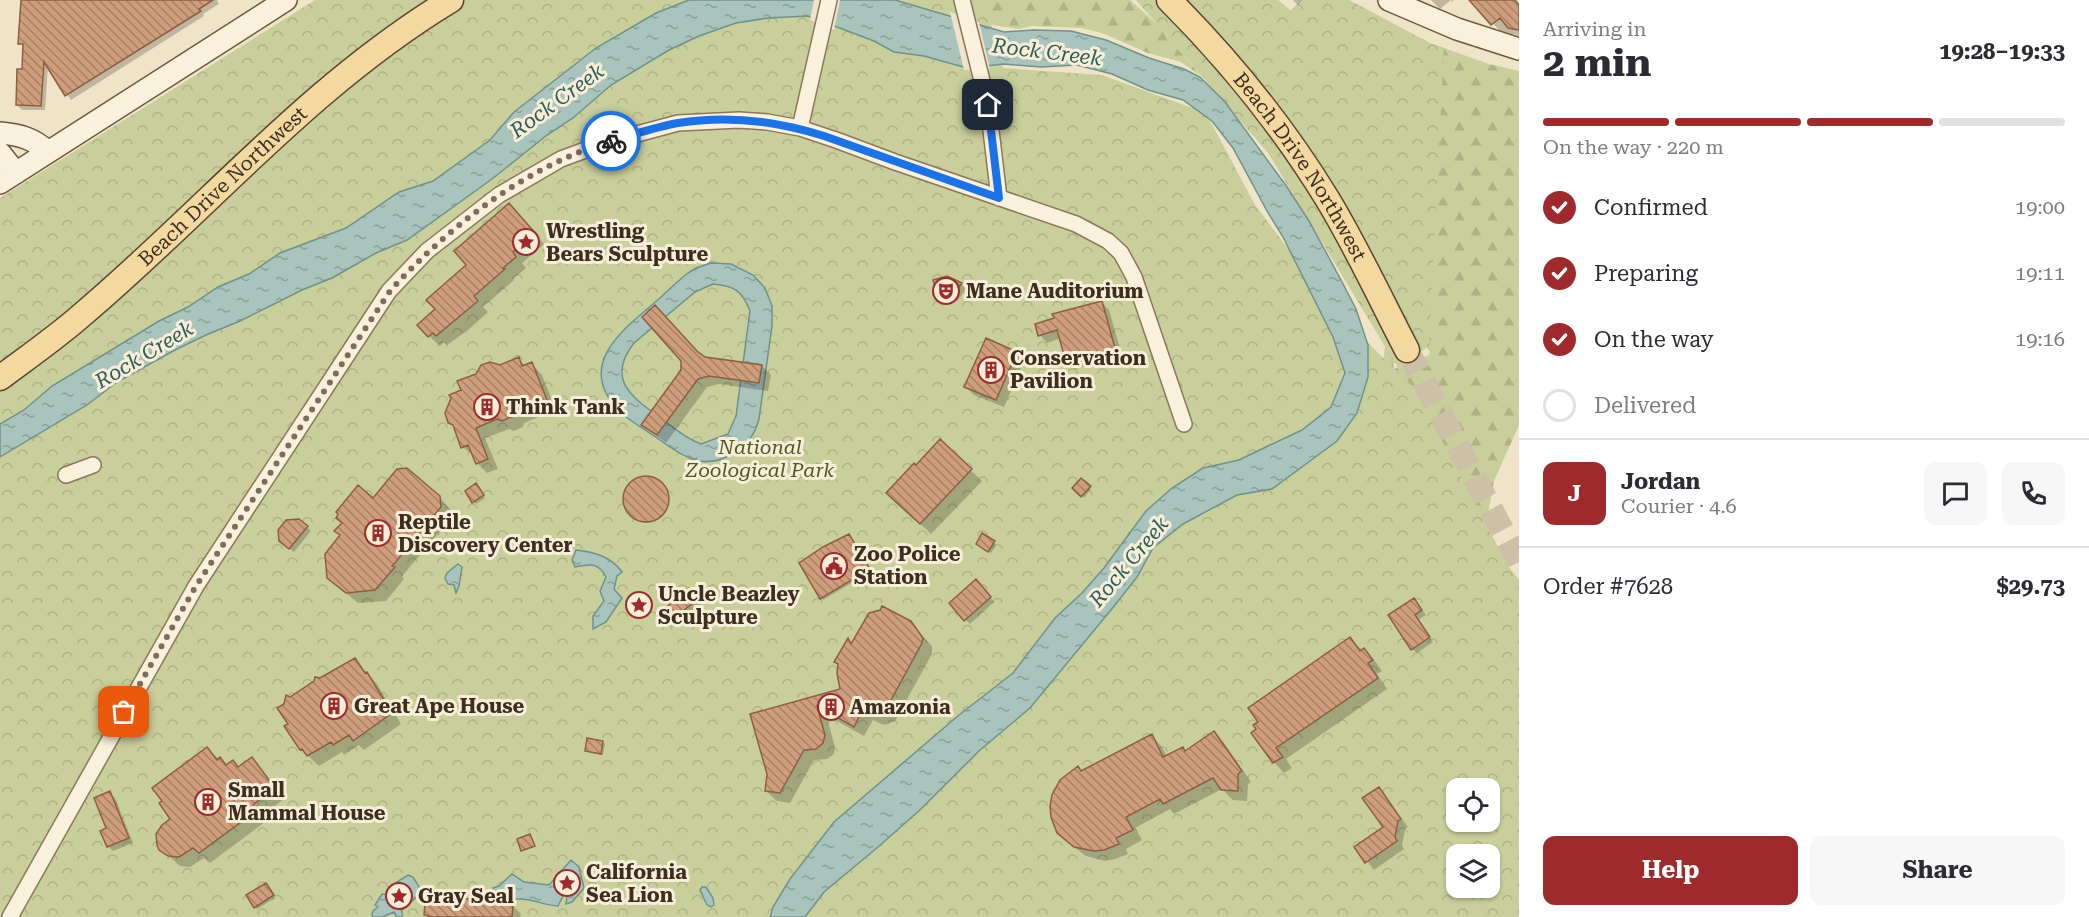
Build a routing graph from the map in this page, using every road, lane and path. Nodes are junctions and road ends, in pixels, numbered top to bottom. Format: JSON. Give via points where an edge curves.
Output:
{"nodes":[{"id":1,"x":286,"y":0,"type":"edge"},
{"id":2,"x":451,"y":0,"type":"edge"},
{"id":3,"x":829,"y":0,"type":"edge"},
{"id":4,"x":1169,"y":0,"type":"edge"},
{"id":5,"x":1389,"y":0,"type":"edge"},
{"id":6,"x":963,"y":4,"type":"edge"},
{"id":7,"x":1519,"y":48,"type":"edge"},
{"id":8,"x":800,"y":128,"type":"junction"},
{"id":9,"x":0,"y":134,"type":"edge"},
{"id":10,"x":48,"y":152,"type":"junction"},
{"id":11,"x":0,"y":153,"type":"edge"},
{"id":12,"x":8,"y":178,"type":"edge"},
{"id":13,"x":999,"y":198,"type":"junction"},
{"id":14,"x":1407,"y":350,"type":"tunnel mouth"},
{"id":15,"x":0,"y":378,"type":"edge"},
{"id":16,"x":1184,"y":424,"type":"dead end"},
{"id":17,"x":93,"y":465,"type":"dead end"},
{"id":18,"x":66,"y":475,"type":"dead end"},
{"id":19,"x":10,"y":917,"type":"edge"}],
"edges":[{"from":1,"to":10,"type":"main road"},
{"from":2,"to":15,"type":"main road","name":"Beach Drive Northwest","via":[[338,79],[83,314]]},
{"from":3,"to":8,"type":"street"},
{"from":4,"to":14,"type":"main road","name":"Beach Drive Northwest","via":[[1245,85],[1308,169]]},
{"from":5,"to":7,"type":"main road","via":[[1457,29]]},
{"from":6,"to":13,"type":"street","via":[[988,105]]},
{"from":8,"to":13,"type":"street"},
{"from":8,"to":19,"type":"street","via":[[767,122],[678,123],[607,142],[561,159],[517,184],[427,251],[384,299],[196,586]]},
{"from":9,"to":10,"type":"main road","via":[[35,140]]},
{"from":10,"to":12,"type":"main road"},
{"from":11,"to":12,"type":"main road"},
{"from":13,"to":16,"type":"street","via":[[1076,224],[1108,241],[1121,253],[1134,277]]},
{"from":17,"to":18,"type":"street"}]}
